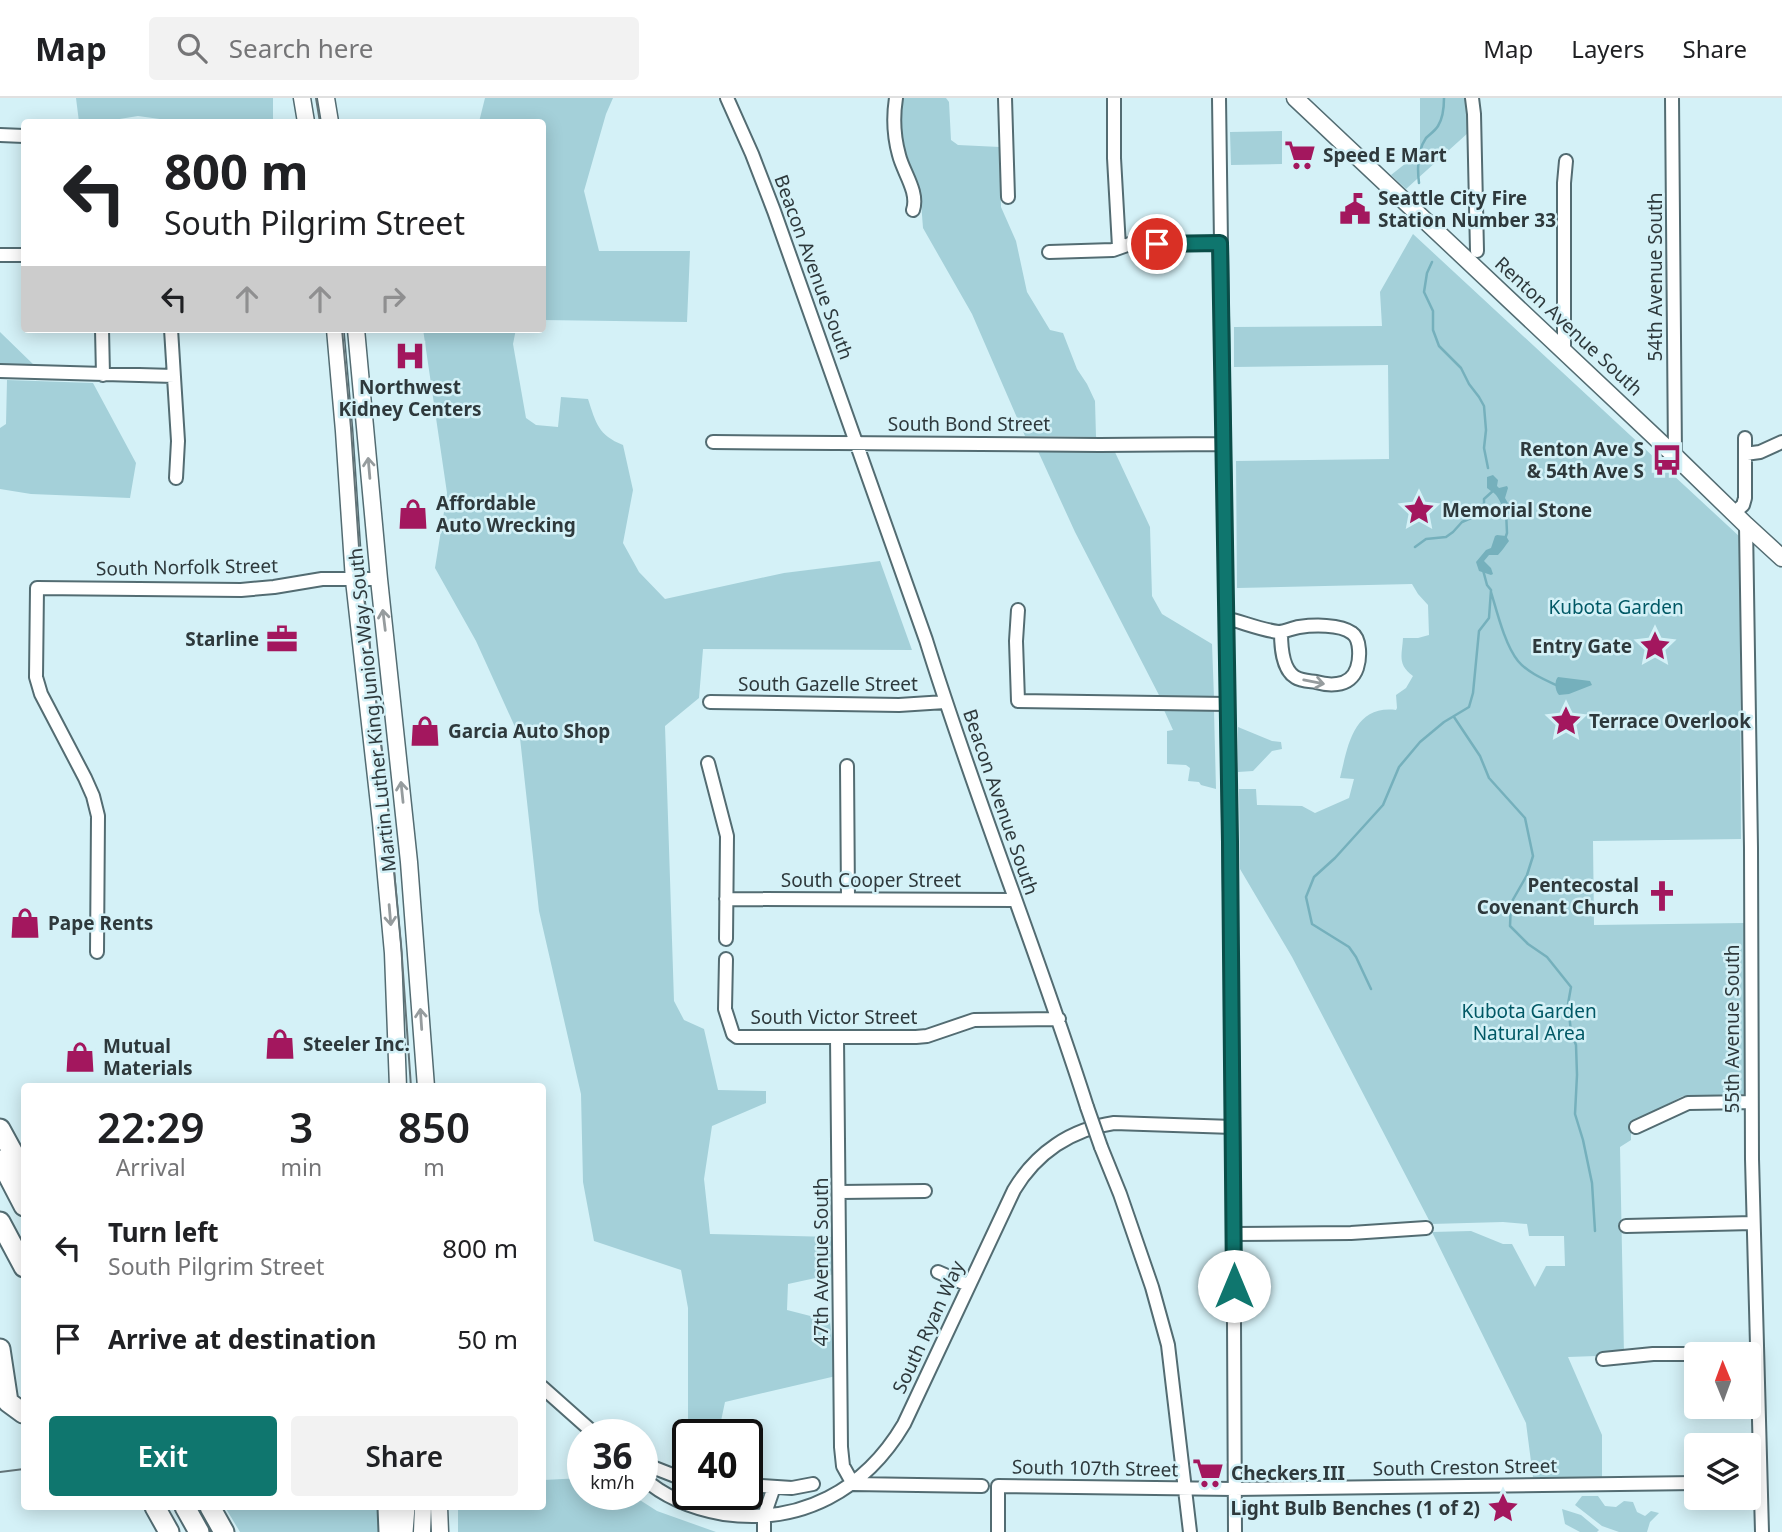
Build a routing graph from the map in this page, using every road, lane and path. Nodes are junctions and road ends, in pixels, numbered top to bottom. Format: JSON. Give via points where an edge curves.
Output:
{"nodes":[{"id":1,"x":296,"y":98,"type":"edge"},
{"id":2,"x":327,"y":98,"type":"edge"},
{"id":3,"x":727,"y":98,"type":"edge"},
{"id":4,"x":896,"y":98,"type":"edge"},
{"id":5,"x":1005,"y":98,"type":"edge"},
{"id":6,"x":1114,"y":98,"type":"edge"},
{"id":7,"x":1219,"y":98,"type":"edge"},
{"id":8,"x":1296,"y":98,"type":"edge"},
{"id":9,"x":1472,"y":98,"type":"edge"},
{"id":10,"x":1672,"y":98,"type":"edge"},
{"id":11,"x":304,"y":111,"type":"edge"},
{"id":12,"x":330,"y":119,"type":"edge"},
{"id":13,"x":0,"y":135,"type":"edge"},
{"id":14,"x":21,"y":136,"type":"edge"},
{"id":15,"x":1566,"y":161,"type":"dead end"},
{"id":16,"x":1008,"y":197,"type":"dead end"},
{"id":17,"x":913,"y":210,"type":"dead end"},
{"id":18,"x":1220,"y":243,"type":"junction"},
{"id":19,"x":1119,"y":247,"type":"junction"},
{"id":20,"x":1477,"y":251,"type":"dead end"},
{"id":21,"x":1049,"y":252,"type":"dead end"},
{"id":22,"x":0,"y":255,"type":"edge"},
{"id":23,"x":21,"y":255,"type":"edge"},
{"id":24,"x":102,"y":333,"type":"edge"},
{"id":25,"x":171,"y":333,"type":"edge"},
{"id":26,"x":335,"y":333,"type":"edge"},
{"id":27,"x":356,"y":333,"type":"edge"},
{"id":28,"x":1564,"y":350,"type":"junction"},
{"id":29,"x":0,"y":371,"type":"edge"},
{"id":30,"x":103,"y":375,"type":"junction"},
{"id":31,"x":174,"y":376,"type":"junction"},
{"id":32,"x":1745,"y":438,"type":"dead end"},
{"id":33,"x":713,"y":442,"type":"dead end"},
{"id":34,"x":855,"y":443,"type":"junction"},
{"id":35,"x":1224,"y":443,"type":"junction"},
{"id":36,"x":1782,"y":443,"type":"edge"},
{"id":37,"x":1745,"y":454,"type":"junction"},
{"id":38,"x":1675,"y":456,"type":"junction"},
{"id":39,"x":176,"y":478,"type":"dead end"},
{"id":40,"x":1734,"y":513,"type":"junction"},
{"id":41,"x":1746,"y":526,"type":"junction"},
{"id":42,"x":1782,"y":558,"type":"edge"},
{"id":43,"x":379,"y":579,"type":"junction"},
{"id":44,"x":354,"y":580,"type":"junction"},
{"id":45,"x":1018,"y":610,"type":"dead end"},
{"id":46,"x":1226,"y":618,"type":"junction"},
{"id":47,"x":1280,"y":632,"type":"junction"},
{"id":48,"x":710,"y":702,"type":"dead end"},
{"id":49,"x":945,"y":702,"type":"junction"},
{"id":50,"x":1227,"y":705,"type":"junction"},
{"id":51,"x":708,"y":763,"type":"dead end"},
{"id":52,"x":847,"y":766,"type":"dead end"},
{"id":53,"x":726,"y":899,"type":"junction"},
{"id":54,"x":848,"y":899,"type":"junction"},
{"id":55,"x":1015,"y":900,"type":"junction"},
{"id":56,"x":726,"y":939,"type":"dead end"},
{"id":57,"x":97,"y":952,"type":"dead end"},
{"id":58,"x":726,"y":959,"type":"dead end"},
{"id":59,"x":1059,"y":1019,"type":"junction"},
{"id":60,"x":838,"y":1038,"type":"junction"},
{"id":61,"x":398,"y":1083,"type":"edge"},
{"id":62,"x":426,"y":1083,"type":"edge"},
{"id":63,"x":1751,"y":1102,"type":"junction"},
{"id":64,"x":1233,"y":1127,"type":"junction"},
{"id":65,"x":1636,"y":1127,"type":"dead end"},
{"id":66,"x":0,"y":1129,"type":"edge"},
{"id":67,"x":0,"y":1160,"type":"edge"},
{"id":68,"x":21,"y":1168,"type":"edge"},
{"id":69,"x":925,"y":1191,"type":"dead end"},
{"id":70,"x":840,"y":1192,"type":"junction"},
{"id":71,"x":21,"y":1200,"type":"edge"},
{"id":72,"x":0,"y":1223,"type":"edge"},
{"id":73,"x":1753,"y":1223,"type":"junction"},
{"id":74,"x":1626,"y":1226,"type":"dead end"},
{"id":75,"x":1426,"y":1228,"type":"dead end"},
{"id":76,"x":1234,"y":1234,"type":"junction"},
{"id":77,"x":21,"y":1262,"type":"edge"},
{"id":78,"x":938,"y":1272,"type":"dead end"},
{"id":79,"x":968,"y":1285,"type":"junction"},
{"id":80,"x":1757,"y":1342,"type":"edge"},
{"id":81,"x":0,"y":1349,"type":"edge"},
{"id":82,"x":1684,"y":1354,"type":"edge"},
{"id":83,"x":1603,"y":1359,"type":"dead end"},
{"id":84,"x":546,"y":1391,"type":"edge"},
{"id":85,"x":13,"y":1407,"type":"edge"},
{"id":86,"x":578,"y":1419,"type":"edge"},
{"id":87,"x":853,"y":1483,"type":"junction"},
{"id":88,"x":1684,"y":1483,"type":"edge"},
{"id":89,"x":813,"y":1485,"type":"dead end"},
{"id":90,"x":658,"y":1486,"type":"edge"},
{"id":91,"x":763,"y":1486,"type":"edge"},
{"id":92,"x":982,"y":1486,"type":"dead end"},
{"id":93,"x":774,"y":1487,"type":"junction"},
{"id":94,"x":1184,"y":1489,"type":"junction"},
{"id":95,"x":1234,"y":1489,"type":"junction"},
{"id":96,"x":157,"y":1510,"type":"edge"},
{"id":97,"x":188,"y":1510,"type":"edge"},
{"id":98,"x":387,"y":1510,"type":"edge"},
{"id":99,"x":405,"y":1510,"type":"edge"},
{"id":100,"x":423,"y":1510,"type":"edge"},
{"id":101,"x":439,"y":1510,"type":"edge"},
{"id":102,"x":1758,"y":1510,"type":"edge"},
{"id":103,"x":764,"y":1517,"type":"junction"},
{"id":104,"x":169,"y":1532,"type":"edge"},
{"id":105,"x":199,"y":1532,"type":"edge"},
{"id":106,"x":389,"y":1532,"type":"edge"},
{"id":107,"x":403,"y":1532,"type":"edge"},
{"id":108,"x":422,"y":1532,"type":"edge"},
{"id":109,"x":440,"y":1532,"type":"edge"},
{"id":110,"x":764,"y":1532,"type":"edge"},
{"id":111,"x":998,"y":1532,"type":"edge"},
{"id":112,"x":1190,"y":1532,"type":"edge"},
{"id":113,"x":1234,"y":1532,"type":"edge"},
{"id":114,"x":1762,"y":1532,"type":"edge"}],
"edges":[{"from":1,"to":11,"type":"main road"},
{"from":2,"to":12,"type":"main road"},
{"from":3,"to":34,"type":"street","name":"Beacon Avenue South","via":[[774,211]]},
{"from":4,"to":17,"type":"street","via":[[899,156],[915,199]]},
{"from":5,"to":16,"type":"street"},
{"from":6,"to":19,"type":"street"},
{"from":7,"to":18,"type":"street"},
{"from":8,"to":28,"type":"main road","name":"Renton Avenue South"},
{"from":9,"to":20,"type":"street"},
{"from":10,"to":38,"type":"street","name":"54th Avenue South"},
{"from":13,"to":14,"type":"street"},
{"from":15,"to":28,"type":"street"},
{"from":18,"to":19,"type":"street"},
{"from":18,"to":35,"type":"street"},
{"from":19,"to":21,"type":"street"},
{"from":22,"to":23,"type":"street"},
{"from":24,"to":30,"type":"street"},
{"from":25,"to":31,"type":"street"},
{"from":26,"to":44,"type":"main road","name":"Martin Luther King Junior Way South"},
{"from":43,"to":27,"type":"main road","name":"Martin Luther King Junior Way South","one_way":true},
{"from":28,"to":38,"type":"main road","name":"Renton Avenue South"},
{"from":29,"to":30,"type":"street"},
{"from":30,"to":31,"type":"street"},
{"from":31,"to":39,"type":"street"},
{"from":32,"to":37,"type":"street"},
{"from":33,"to":34,"type":"street","name":"South Bond Street"},
{"from":34,"to":35,"type":"street","name":"South Bond Street"},
{"from":34,"to":49,"type":"street","name":"Beacon Avenue South"},
{"from":35,"to":46,"type":"street"},
{"from":36,"to":37,"type":"street"},
{"from":37,"to":40,"type":"street","via":[[1745,498]]},
{"from":38,"to":40,"type":"main road","name":"Renton Avenue South"},
{"from":40,"to":41,"type":"main road","name":"Renton Avenue South"},
{"from":41,"to":42,"type":"main road","name":"Renton Avenue South"},
{"from":41,"to":63,"type":"street","name":"55th Avenue South"},
{"from":43,"to":44,"type":"street","name":"South Norfolk Street"},
{"from":62,"to":43,"type":"main road","name":"Martin Luther King Junior Way South","one_way":true,"via":[[409,862]]},
{"from":44,"to":57,"type":"street","name":"South Norfolk Street","via":[[322,579],[242,590],[37,588],[37,685],[85,778],[98,816]]},
{"from":44,"to":61,"type":"main road","name":"Martin Luther King Junior Way South","one_way":true,"via":[[393,946]]},
{"from":45,"to":50,"type":"street","via":[[1018,701]]},
{"from":46,"to":47,"type":"street"},
{"from":46,"to":50,"type":"street"},
{"from":47,"to":47,"type":"street","one_way":true,"via":[[1284,659],[1296,678],[1340,684],[1356,671],[1359,649],[1353,633],[1321,626]]},
{"from":48,"to":49,"type":"street","name":"South Gazelle Street"},
{"from":49,"to":55,"type":"street","name":"Beacon Avenue South"},
{"from":50,"to":64,"type":"street"},
{"from":51,"to":53,"type":"street","via":[[727,836]]},
{"from":52,"to":54,"type":"street"},
{"from":53,"to":54,"type":"street","name":"South Cooper Street"},
{"from":53,"to":56,"type":"street"},
{"from":54,"to":55,"type":"street","name":"South Cooper Street"},
{"from":55,"to":59,"type":"street","name":"Beacon Avenue South"},
{"from":58,"to":60,"type":"street","name":"South Victor Street","via":[[725,1009],[737,1037]]},
{"from":59,"to":60,"type":"street","name":"South Victor Street","via":[[975,1020],[927,1036]]},
{"from":59,"to":94,"type":"street","name":"Beacon Avenue South","bridge":true,"via":[[1168,1345]]},
{"from":60,"to":70,"type":"street","name":"47th Avenue South"},
{"from":63,"to":65,"type":"street","via":[[1688,1102]]},
{"from":63,"to":73,"type":"street","name":"55th Avenue South"},
{"from":64,"to":76,"type":"street"},
{"from":64,"to":79,"type":"street","name":"South Ryan Way","via":[[1114,1123],[1097,1125],[1059,1142],[1021,1178]]},
{"from":66,"to":68,"type":"highway"},
{"from":67,"to":71,"type":"highway"},
{"from":69,"to":70,"type":"street"},
{"from":70,"to":87,"type":"street","name":"47th Avenue South","via":[[841,1447],[843,1466]]},
{"from":72,"to":77,"type":"highway"},
{"from":73,"to":74,"type":"street"},
{"from":73,"to":80,"type":"street","name":"55th Avenue South"},
{"from":75,"to":76,"type":"street"},
{"from":76,"to":95,"type":"street"},
{"from":78,"to":79,"type":"street"},
{"from":79,"to":87,"type":"street","name":"South Ryan Way","via":[[892,1445]]},
{"from":81,"to":85,"type":"highway"},
{"from":82,"to":83,"type":"street"},
{"from":84,"to":86,"type":"street"},
{"from":87,"to":92,"type":"street"},
{"from":87,"to":103,"type":"street","name":"South Ryan Way","via":[[811,1506]]},
{"from":88,"to":95,"type":"street","name":"South Creston Street"},
{"from":89,"to":93,"type":"street"},
{"from":90,"to":103,"type":"street","name":"South Ryan Way","via":[[694,1507]]},
{"from":91,"to":93,"type":"street"},
{"from":93,"to":103,"type":"street"},
{"from":94,"to":95,"type":"street","name":"South 107th Street"},
{"from":94,"to":111,"type":"street","name":"South 107th Street","via":[[998,1486]]},
{"from":94,"to":112,"type":"street","name":"Beacon Avenue South"},
{"from":95,"to":113,"type":"street"},
{"from":96,"to":104,"type":"highway"},
{"from":97,"to":105,"type":"highway"},
{"from":98,"to":106,"type":"highway"},
{"from":99,"to":107,"type":"highway"},
{"from":100,"to":108,"type":"main road"},
{"from":101,"to":109,"type":"main road"},
{"from":102,"to":114,"type":"street","name":"55th Avenue South"},
{"from":103,"to":110,"type":"street"}]}
